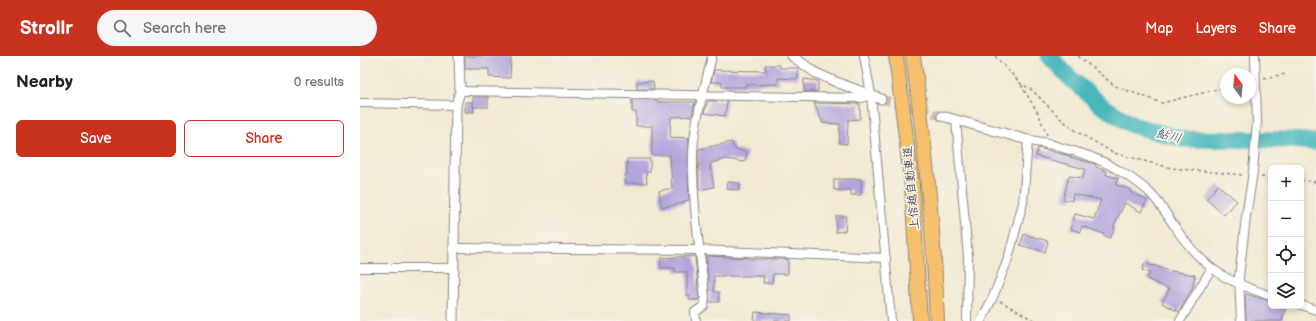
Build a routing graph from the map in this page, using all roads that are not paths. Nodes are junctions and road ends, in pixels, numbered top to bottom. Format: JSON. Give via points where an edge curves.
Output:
{"nodes":[{"id":1,"x":459,"y":56,"type":"edge"},
{"id":2,"x":712,"y":56,"type":"edge"},
{"id":3,"x":792,"y":56,"type":"edge"},
{"id":4,"x":864,"y":56,"type":"edge"},
{"id":5,"x":896,"y":56,"type":"edge"},
{"id":6,"x":913,"y":56,"type":"edge"},
{"id":7,"x":1255,"y":56,"type":"edge"},
{"id":8,"x":460,"y":91,"type":"junction"},
{"id":9,"x":871,"y":94,"type":"junction"},
{"id":10,"x":703,"y":96,"type":"junction"},
{"id":11,"x":880,"y":99,"type":"tunnel mouth"},
{"id":12,"x":360,"y":103,"type":"edge"},
{"id":13,"x":456,"y":105,"type":"junction"},
{"id":14,"x":942,"y":116,"type":"tunnel mouth"},
{"id":15,"x":956,"y":120,"type":"junction"},
{"id":16,"x":1028,"y":140,"type":"junction"},
{"id":17,"x":1050,"y":144,"type":"joint"},
{"id":18,"x":454,"y":248,"type":"junction"},
{"id":19,"x":700,"y":250,"type":"junction"},
{"id":20,"x":886,"y":258,"type":"junction"},
{"id":21,"x":360,"y":268,"type":"edge"},
{"id":22,"x":454,"y":268,"type":"junction"},
{"id":23,"x":1211,"y":269,"type":"junction"},
{"id":24,"x":1240,"y":286,"type":"junction"},
{"id":25,"x":1268,"y":295,"type":"edge"},
{"id":26,"x":1304,"y":306,"type":"edge"},
{"id":27,"x":1316,"y":310,"type":"edge"},
{"id":28,"x":453,"y":321,"type":"edge"},
{"id":29,"x":696,"y":321,"type":"edge"},
{"id":30,"x":891,"y":321,"type":"edge"},
{"id":31,"x":920,"y":321,"type":"edge"},
{"id":32,"x":937,"y":321,"type":"edge"},
{"id":33,"x":967,"y":321,"type":"edge"},
{"id":34,"x":981,"y":321,"type":"edge"},
{"id":35,"x":1180,"y":321,"type":"edge"},
{"id":36,"x":1241,"y":321,"type":"edge"}],
"edges":[{"from":1,"to":8,"type":"street"},
{"from":2,"to":10,"type":"street"},
{"from":3,"to":9,"type":"street","via":[[816,73]]},
{"from":4,"to":9,"type":"street"},
{"from":5,"to":31,"type":"highway","name":"上信越自動車道","via":[[912,186]]},
{"from":6,"to":32,"type":"highway","name":"上信越自動車道","via":[[929,185]]},
{"from":7,"to":24,"type":"street","via":[[1257,122]]},
{"from":8,"to":10,"type":"street"},
{"from":8,"to":13,"type":"street"},
{"from":9,"to":10,"type":"street","via":[[862,98]]},
{"from":9,"to":11,"type":"street"},
{"from":9,"to":20,"type":"street"},
{"from":10,"to":19,"type":"street","via":[[693,153]]},
{"from":12,"to":13,"type":"street"},
{"from":13,"to":18,"type":"street"},
{"from":14,"to":15,"type":"street"},
{"from":15,"to":16,"type":"street"},
{"from":15,"to":33,"type":"street","via":[[968,257]]},
{"from":16,"to":17,"type":"street"},
{"from":16,"to":34,"type":"street","via":[[1024,203],[1008,259]]},
{"from":17,"to":23,"type":"street","via":[[1094,158],[1131,178],[1152,195],[1183,238]]},
{"from":18,"to":19,"type":"street"},
{"from":18,"to":22,"type":"street"},
{"from":19,"to":20,"type":"street"},
{"from":19,"to":29,"type":"street","via":[[705,297],[704,306],[695,312]]},
{"from":20,"to":30,"type":"street"},
{"from":21,"to":22,"type":"street"},
{"from":22,"to":28,"type":"street"},
{"from":23,"to":24,"type":"street"},
{"from":23,"to":35,"type":"street"},
{"from":24,"to":25,"type":"street"},
{"from":24,"to":36,"type":"street"},
{"from":26,"to":27,"type":"street"}]}
